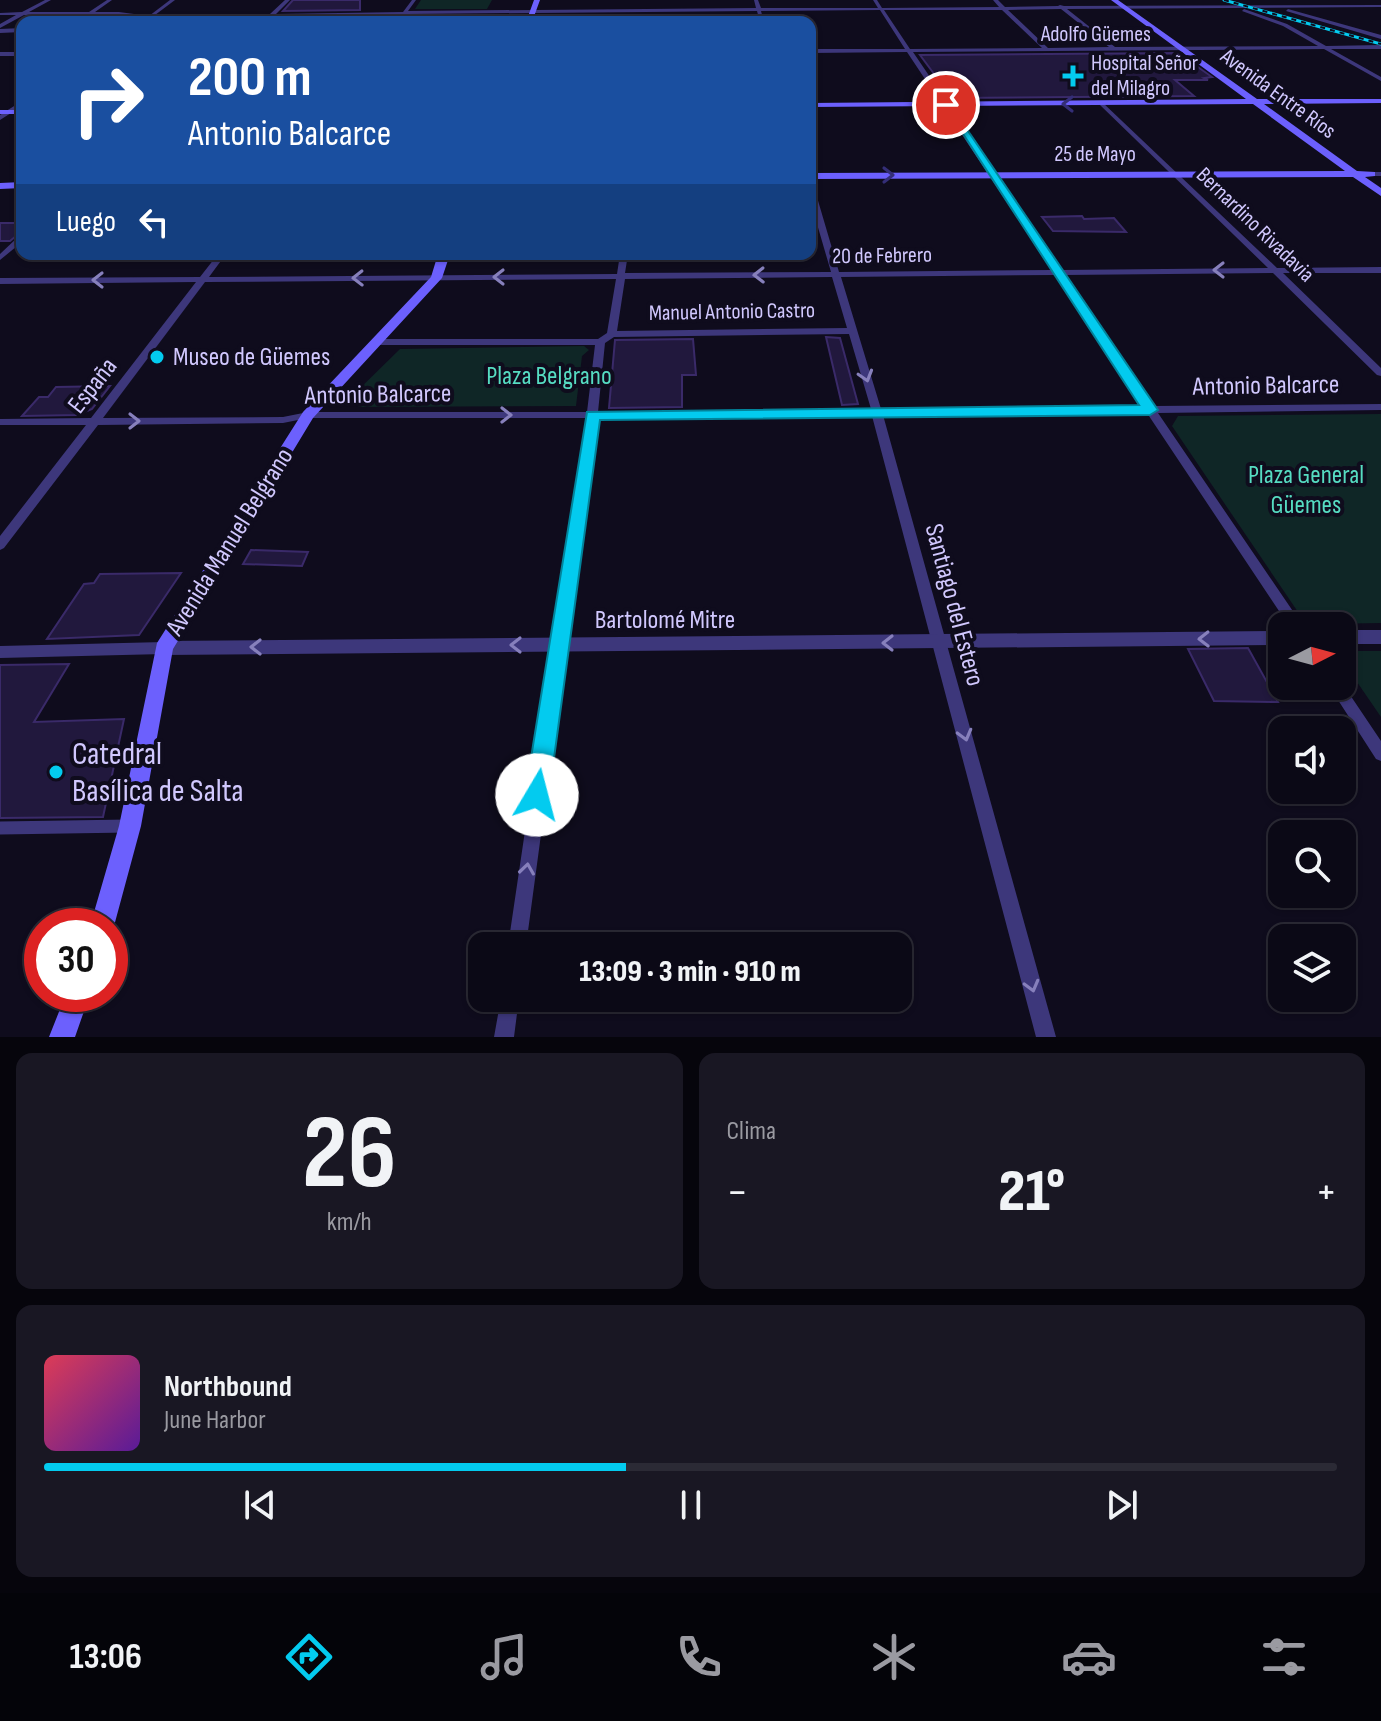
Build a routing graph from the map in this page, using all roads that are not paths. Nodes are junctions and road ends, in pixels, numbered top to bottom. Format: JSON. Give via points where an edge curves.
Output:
{"nodes":[{"id":1,"x":49,"y":0,"type":"edge"},
{"id":2,"x":110,"y":0,"type":"edge"},
{"id":3,"x":173,"y":0,"type":"edge"},
{"id":4,"x":288,"y":0,"type":"edge"},
{"id":5,"x":414,"y":0,"type":"edge"},
{"id":6,"x":537,"y":0,"type":"edge"},
{"id":7,"x":651,"y":0,"type":"edge"},
{"id":8,"x":756,"y":0,"type":"edge"},
{"id":9,"x":875,"y":0,"type":"edge"},
{"id":10,"x":995,"y":0,"type":"edge"},
{"id":11,"x":1053,"y":0,"type":"edge"},
{"id":12,"x":1114,"y":0,"type":"edge"},
{"id":13,"x":1202,"y":0,"type":"edge"},
{"id":14,"x":1243,"y":0,"type":"edge"},
{"id":15,"x":1363,"y":0,"type":"edge"},
{"id":16,"x":1124,"y":4,"type":"edge"},
{"id":17,"x":1259,"y":6,"type":"junction"},
{"id":18,"x":1273,"y":6,"type":"junction"},
{"id":19,"x":1134,"y":7,"type":"junction"},
{"id":20,"x":1231,"y":7,"type":"junction"},
{"id":21,"x":1379,"y":7,"type":"edge"},
{"id":22,"x":1063,"y":8,"type":"junction"},
{"id":23,"x":758,"y":9,"type":"junction"},
{"id":24,"x":881,"y":9,"type":"junction"},
{"id":25,"x":1004,"y":9,"type":"junction"},
{"id":26,"x":651,"y":10,"type":"junction"},
{"id":27,"x":533,"y":11,"type":"junction"},
{"id":28,"x":467,"y":12,"type":"junction"},
{"id":29,"x":119,"y":13,"type":"junction"},
{"id":30,"x":405,"y":13,"type":"junction"},
{"id":31,"x":0,"y":14,"type":"edge"},
{"id":32,"x":22,"y":14,"type":"junction"},
{"id":33,"x":88,"y":14,"type":"junction"},
{"id":34,"x":272,"y":14,"type":"junction"},
{"id":35,"x":19,"y":16,"type":"edge"},
{"id":36,"x":98,"y":16,"type":"edge"},
{"id":37,"x":132,"y":16,"type":"edge"},
{"id":38,"x":149,"y":16,"type":"edge"},
{"id":39,"x":221,"y":16,"type":"edge"},
{"id":40,"x":270,"y":16,"type":"edge"},
{"id":41,"x":403,"y":16,"type":"edge"},
{"id":42,"x":465,"y":16,"type":"edge"},
{"id":43,"x":531,"y":16,"type":"edge"},
{"id":44,"x":651,"y":16,"type":"edge"},
{"id":45,"x":760,"y":16,"type":"edge"},
{"id":46,"x":1381,"y":37,"type":"edge"},
{"id":47,"x":1325,"y":47,"type":"junction"},
{"id":48,"x":1381,"y":47,"type":"edge"},
{"id":49,"x":1046,"y":49,"type":"junction"},
{"id":50,"x":1114,"y":49,"type":"junction"},
{"id":51,"x":909,"y":50,"type":"junction"},
{"id":52,"x":1181,"y":50,"type":"junction"},
{"id":53,"x":1194,"y":50,"type":"junction"},
{"id":54,"x":816,"y":51,"type":"edge"},
{"id":55,"x":1381,"y":79,"type":"edge"},
{"id":56,"x":1102,"y":104,"type":"junction"},
{"id":57,"x":1258,"y":104,"type":"junction"},
{"id":58,"x":1381,"y":104,"type":"edge"},
{"id":59,"x":816,"y":105,"type":"edge"},
{"id":60,"x":946,"y":105,"type":"junction"},
{"id":61,"x":1272,"y":105,"type":"junction"},
{"id":62,"x":1176,"y":174,"type":"junction"},
{"id":63,"x":992,"y":175,"type":"junction"},
{"id":64,"x":1355,"y":175,"type":"junction"},
{"id":65,"x":816,"y":176,"type":"edge"},
{"id":66,"x":1378,"y":177,"type":"edge"},
{"id":67,"x":1381,"y":193,"type":"edge"},
{"id":68,"x":816,"y":206,"type":"edge"},
{"id":69,"x":16,"y":243,"type":"edge"},
{"id":70,"x":0,"y":258,"type":"edge"},
{"id":71,"x":218,"y":260,"type":"edge"},
{"id":72,"x":442,"y":260,"type":"edge"},
{"id":73,"x":623,"y":260,"type":"edge"},
{"id":74,"x":1274,"y":270,"type":"junction"},
{"id":75,"x":1381,"y":270,"type":"edge"},
{"id":76,"x":1056,"y":271,"type":"junction"},
{"id":77,"x":837,"y":274,"type":"junction"},
{"id":78,"x":620,"y":277,"type":"junction"},
{"id":79,"x":436,"y":278,"type":"junction"},
{"id":80,"x":203,"y":280,"type":"junction"},
{"id":81,"x":0,"y":281,"type":"edge"},
{"id":82,"x":853,"y":331,"type":"junction"},
{"id":83,"x":606,"y":338,"type":"junction"},
{"id":84,"x":379,"y":342,"type":"junction"},
{"id":85,"x":1381,"y":373,"type":"edge"},
{"id":86,"x":1381,"y":407,"type":"edge"},
{"id":87,"x":1150,"y":410,"type":"junction"},
{"id":88,"x":877,"y":413,"type":"junction"},
{"id":89,"x":308,"y":415,"type":"junction"},
{"id":90,"x":592,"y":415,"type":"junction"},
{"id":91,"x":93,"y":421,"type":"junction"},
{"id":92,"x":0,"y":422,"type":"edge"},
{"id":93,"x":0,"y":545,"type":"edge"},
{"id":94,"x":1287,"y":612,"type":"edge"},
{"id":95,"x":1356,"y":637,"type":"edge"},
{"id":96,"x":1381,"y":637,"type":"edge"},
{"id":97,"x":1268,"y":638,"type":"edge"},
{"id":98,"x":940,"y":642,"type":"junction"},
{"id":99,"x":558,"y":645,"type":"junction"},
{"id":100,"x":164,"y":648,"type":"junction"},
{"id":101,"x":0,"y":652,"type":"edge"},
{"id":102,"x":1345,"y":700,"type":"edge"},
{"id":103,"x":1381,"y":754,"type":"edge"},
{"id":104,"x":130,"y":826,"type":"junction"},
{"id":105,"x":0,"y":828,"type":"edge"},
{"id":106,"x":107,"y":908,"type":"edge"},
{"id":107,"x":519,"y":932,"type":"edge"},
{"id":108,"x":71,"y":1012,"type":"edge"},
{"id":109,"x":508,"y":1012,"type":"edge"},
{"id":110,"x":62,"y":1037,"type":"edge"},
{"id":111,"x":504,"y":1037,"type":"edge"},
{"id":112,"x":1046,"y":1037,"type":"edge"}],
"edges":[{"from":1,"to":32,"type":"street"},
{"from":2,"to":33,"type":"street"},
{"from":3,"to":38,"type":"street"},
{"from":4,"to":34,"type":"street"},
{"from":5,"to":30,"type":"street"},
{"from":6,"to":27,"type":"main road"},
{"from":7,"to":26,"type":"street"},
{"from":8,"to":23,"type":"street"},
{"from":9,"to":24,"type":"street"},
{"from":10,"to":25,"type":"street"},
{"from":11,"to":22,"type":"street"},
{"from":12,"to":16,"type":"main road","name":"Avenida Entre Ríos"},
{"from":13,"to":20,"type":"street"},
{"from":14,"to":17,"type":"street"},
{"from":15,"to":21,"type":"street"},
{"from":16,"to":19,"type":"main road","name":"Avenida Entre Ríos"},
{"from":16,"to":22,"type":"street"},
{"from":16,"to":52,"type":"main road","name":"Avenida Entre Ríos"},
{"from":17,"to":18,"type":"street"},
{"from":17,"to":20,"type":"street"},
{"from":18,"to":21,"type":"street"},
{"from":18,"to":46,"type":"street"},
{"from":19,"to":20,"type":"street"},
{"from":19,"to":53,"type":"main road","name":"Avenida Entre Ríos"},
{"from":20,"to":47,"type":"street","via":[[1253,12]]},
{"from":22,"to":25,"type":"street"},
{"from":22,"to":50,"type":"street"},
{"from":23,"to":24,"type":"street"},
{"from":23,"to":26,"type":"street"},
{"from":23,"to":45,"type":"street"},
{"from":24,"to":25,"type":"street"},
{"from":24,"to":51,"type":"street"},
{"from":25,"to":49,"type":"street"},
{"from":26,"to":27,"type":"street"},
{"from":26,"to":44,"type":"street"},
{"from":27,"to":28,"type":"street"},
{"from":27,"to":43,"type":"main road"},
{"from":28,"to":30,"type":"street"},
{"from":28,"to":42,"type":"street"},
{"from":29,"to":33,"type":"street"},
{"from":29,"to":36,"type":"street"},
{"from":29,"to":37,"type":"street"},
{"from":30,"to":34,"type":"street"},
{"from":30,"to":41,"type":"street"},
{"from":31,"to":32,"type":"street"},
{"from":32,"to":33,"type":"street"},
{"from":32,"to":35,"type":"street"},
{"from":34,"to":39,"type":"street"},
{"from":34,"to":40,"type":"street"},
{"from":47,"to":48,"type":"street","name":"Adolfo Güemes"},
{"from":47,"to":53,"type":"street","name":"Adolfo Güemes"},
{"from":47,"to":55,"type":"street"},
{"from":49,"to":50,"type":"street","name":"Adolfo Güemes"},
{"from":49,"to":51,"type":"street","name":"Adolfo Güemes"},
{"from":50,"to":52,"type":"street","name":"Adolfo Güemes"},
{"from":51,"to":54,"type":"street","name":"Adolfo Güemes"},
{"from":51,"to":60,"type":"street"},
{"from":52,"to":53,"type":"street","name":"Adolfo Güemes"},
{"from":52,"to":57,"type":"main road","name":"Avenida Entre Ríos"},
{"from":53,"to":61,"type":"main road","name":"Avenida Entre Ríos"},
{"from":56,"to":57,"type":"main road"},
{"from":56,"to":60,"type":"main road","one_way":true},
{"from":56,"to":62,"type":"street","name":"Bernardino Rivadavia"},
{"from":57,"to":61,"type":"main road"},
{"from":57,"to":64,"type":"main road","name":"Avenida Entre Ríos"},
{"from":58,"to":61,"type":"main road"},
{"from":59,"to":60,"type":"main road"},
{"from":60,"to":63,"type":"street"},
{"from":61,"to":66,"type":"main road","name":"Avenida Entre Ríos"},
{"from":62,"to":63,"type":"main road","name":"25 de Mayo"},
{"from":62,"to":64,"type":"main road","name":"25 de Mayo"},
{"from":62,"to":74,"type":"street","name":"Bernardino Rivadavia"},
{"from":65,"to":63,"type":"main road","name":"25 de Mayo","one_way":true},
{"from":63,"to":76,"type":"street"},
{"from":64,"to":66,"type":"main road","name":"25 de Mayo"},
{"from":64,"to":67,"type":"main road","name":"Avenida Entre Ríos"},
{"from":68,"to":77,"type":"street","name":"Santiago del Estero"},
{"from":69,"to":70,"type":"street"},
{"from":71,"to":80,"type":"street","name":"España"},
{"from":72,"to":79,"type":"main road","name":"Avenida Manuel Belgrano"},
{"from":73,"to":78,"type":"street"},
{"from":74,"to":75,"type":"street","name":"20 de Febrero"},
{"from":74,"to":76,"type":"street","name":"20 de Febrero","one_way":true},
{"from":74,"to":85,"type":"street","name":"Bernardino Rivadavia"},
{"from":76,"to":77,"type":"street","name":"20 de Febrero"},
{"from":76,"to":87,"type":"street"},
{"from":77,"to":78,"type":"street","name":"20 de Febrero","one_way":true},
{"from":77,"to":82,"type":"street","name":"Santiago del Estero"},
{"from":78,"to":79,"type":"street","name":"20 de Febrero","one_way":true},
{"from":78,"to":83,"type":"street"},
{"from":79,"to":80,"type":"street","name":"20 de Febrero","one_way":true},
{"from":79,"to":84,"type":"main road","name":"Avenida Manuel Belgrano"},
{"from":80,"to":81,"type":"street","name":"20 de Febrero","one_way":true},
{"from":80,"to":91,"type":"street","name":"España"},
{"from":82,"to":83,"type":"street","name":"Manuel Antonio Castro"},
{"from":82,"to":88,"type":"street","name":"Santiago del Estero","one_way":true},
{"from":83,"to":84,"type":"street","name":"Manuel Antonio Castro"},
{"from":83,"to":90,"type":"street"},
{"from":84,"to":89,"type":"main road","name":"Avenida Manuel Belgrano"},
{"from":86,"to":87,"type":"street","name":"Antonio Balcarce"},
{"from":87,"to":88,"type":"street","name":"Antonio Balcarce"},
{"from":87,"to":94,"type":"street"},
{"from":88,"to":90,"type":"street","name":"Antonio Balcarce"},
{"from":88,"to":98,"type":"street","name":"Santiago del Estero"},
{"from":89,"to":90,"type":"street","name":"Antonio Balcarce","one_way":true},
{"from":91,"to":89,"type":"street","name":"Antonio Balcarce","one_way":true,"via":[[283,420]]},
{"from":89,"to":100,"type":"main road","name":"Avenida Manuel Belgrano"},
{"from":90,"to":99,"type":"street"},
{"from":91,"to":92,"type":"street","name":"Antonio Balcarce"},
{"from":91,"to":93,"type":"street","name":"España"},
{"from":95,"to":96,"type":"street"},
{"from":97,"to":98,"type":"street","name":"Bartolomé Mitre","one_way":true},
{"from":98,"to":99,"type":"street","name":"Bartolomé Mitre","one_way":true},
{"from":98,"to":112,"type":"street","name":"Santiago del Estero","one_way":true},
{"from":99,"to":100,"type":"street","name":"Bartolomé Mitre","one_way":true},
{"from":107,"to":99,"type":"street","one_way":true},
{"from":100,"to":101,"type":"street","name":"Bartolomé Mitre"},
{"from":100,"to":104,"type":"main road","name":"Avenida Manuel Belgrano"},
{"from":102,"to":103,"type":"street"},
{"from":104,"to":105,"type":"street"},
{"from":104,"to":106,"type":"main road","name":"Avenida Manuel Belgrano"},
{"from":108,"to":110,"type":"main road"},
{"from":109,"to":111,"type":"street"}]}
